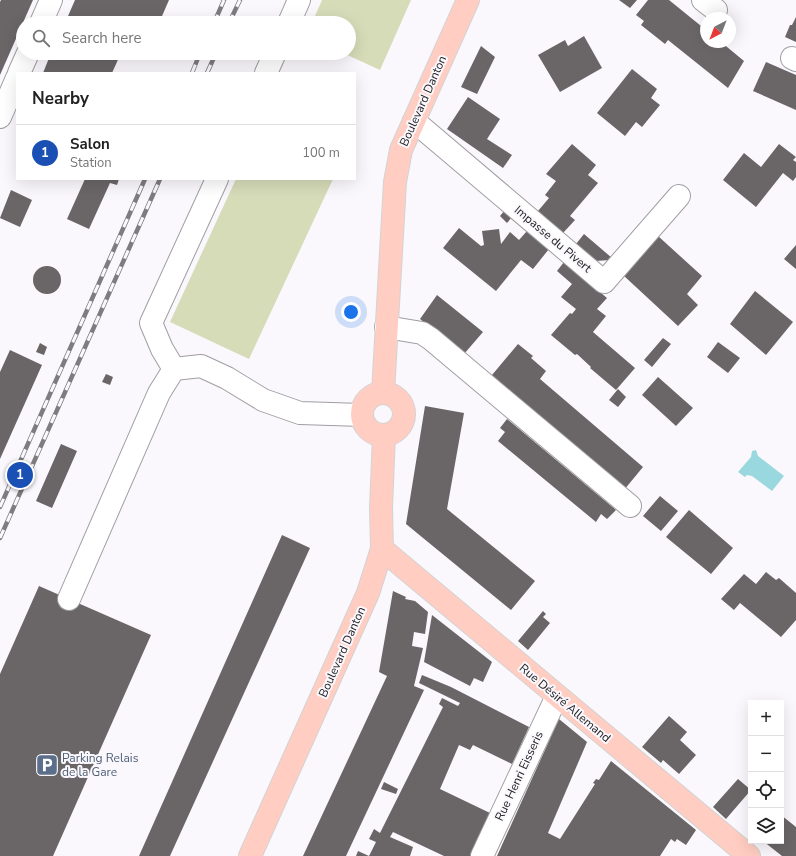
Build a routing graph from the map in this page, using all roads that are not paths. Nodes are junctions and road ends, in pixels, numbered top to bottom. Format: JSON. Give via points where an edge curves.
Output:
{"nodes":[{"id":1,"x":51,"y":0,"type":"edge"},
{"id":2,"x":299,"y":0,"type":"edge"},
{"id":3,"x":468,"y":0,"type":"edge"},
{"id":4,"x":44,"y":16,"type":"edge"},
{"id":5,"x":292,"y":16,"type":"edge"},
{"id":6,"x":25,"y":60,"type":"edge"},
{"id":7,"x":272,"y":60,"type":"edge"},
{"id":8,"x":19,"y":72,"type":"edge"},
{"id":9,"x":266,"y":72,"type":"edge"},
{"id":10,"x":16,"y":80,"type":"edge"},
{"id":11,"x":0,"y":117,"type":"edge"},
{"id":12,"x":414,"y":121,"type":"junction"},
{"id":13,"x":217,"y":180,"type":"edge"},
{"id":14,"x":679,"y":196,"type":"dead end"},
{"id":15,"x":386,"y":327,"type":"junction"},
{"id":16,"x":174,"y":368,"type":"junction"},
{"id":17,"x":383,"y":393,"type":"junction"},
{"id":18,"x":362,"y":415,"type":"junction"},
{"id":19,"x":384,"y":435,"type":"junction"},
{"id":20,"x":630,"y":506,"type":"dead end"},
{"id":21,"x":382,"y":549,"type":"junction"},
{"id":22,"x":68,"y":599,"type":"dead end"},
{"id":23,"x":557,"y":696,"type":"junction"},
{"id":24,"x":255,"y":854,"type":"edge"},
{"id":25,"x":482,"y":856,"type":"edge"},
{"id":26,"x":749,"y":856,"type":"edge"}],
"edges":[{"from":1,"to":4,"type":"street"},
{"from":2,"to":5,"type":"street"},
{"from":3,"to":12,"type":"main road","name":"Boulevard Danton"},
{"from":6,"to":8,"type":"street"},
{"from":7,"to":9,"type":"street"},
{"from":10,"to":11,"type":"street"},
{"from":12,"to":14,"type":"street","name":"Impasse du Pivert","via":[[604,282]]},
{"from":12,"to":15,"type":"main road","name":"Boulevard Danton","via":[[401,150],[395,182]]},
{"from":13,"to":16,"type":"street","via":[[151,323],[162,349]]},
{"from":15,"to":17,"type":"main road","name":"Boulevard Danton"},
{"from":15,"to":20,"type":"street","via":[[422,333],[431,339]]},
{"from":16,"to":18,"type":"street","via":[[201,366],[263,400],[300,413]]},
{"from":16,"to":22,"type":"street","via":[[158,393]]},
{"from":17,"to":18,"type":"main road","via":[[376,394],[366,402],[362,408]]},
{"from":17,"to":19,"type":"main road","via":[[396,397],[404,407],[404,421],[390,434]]},
{"from":18,"to":19,"type":"main road","via":[[366,427],[377,435]]},
{"from":19,"to":21,"type":"main road","name":"Boulevard Danton"},
{"from":21,"to":23,"type":"main road","name":"Rue Désiré Allemand"},
{"from":21,"to":24,"type":"main road","name":"Boulevard Danton","via":[[368,593]]},
{"from":23,"to":25,"type":"street","name":"Rue Henri Eisseris"},
{"from":23,"to":26,"type":"main road","name":"Rue Désiré Allemand"}]}
